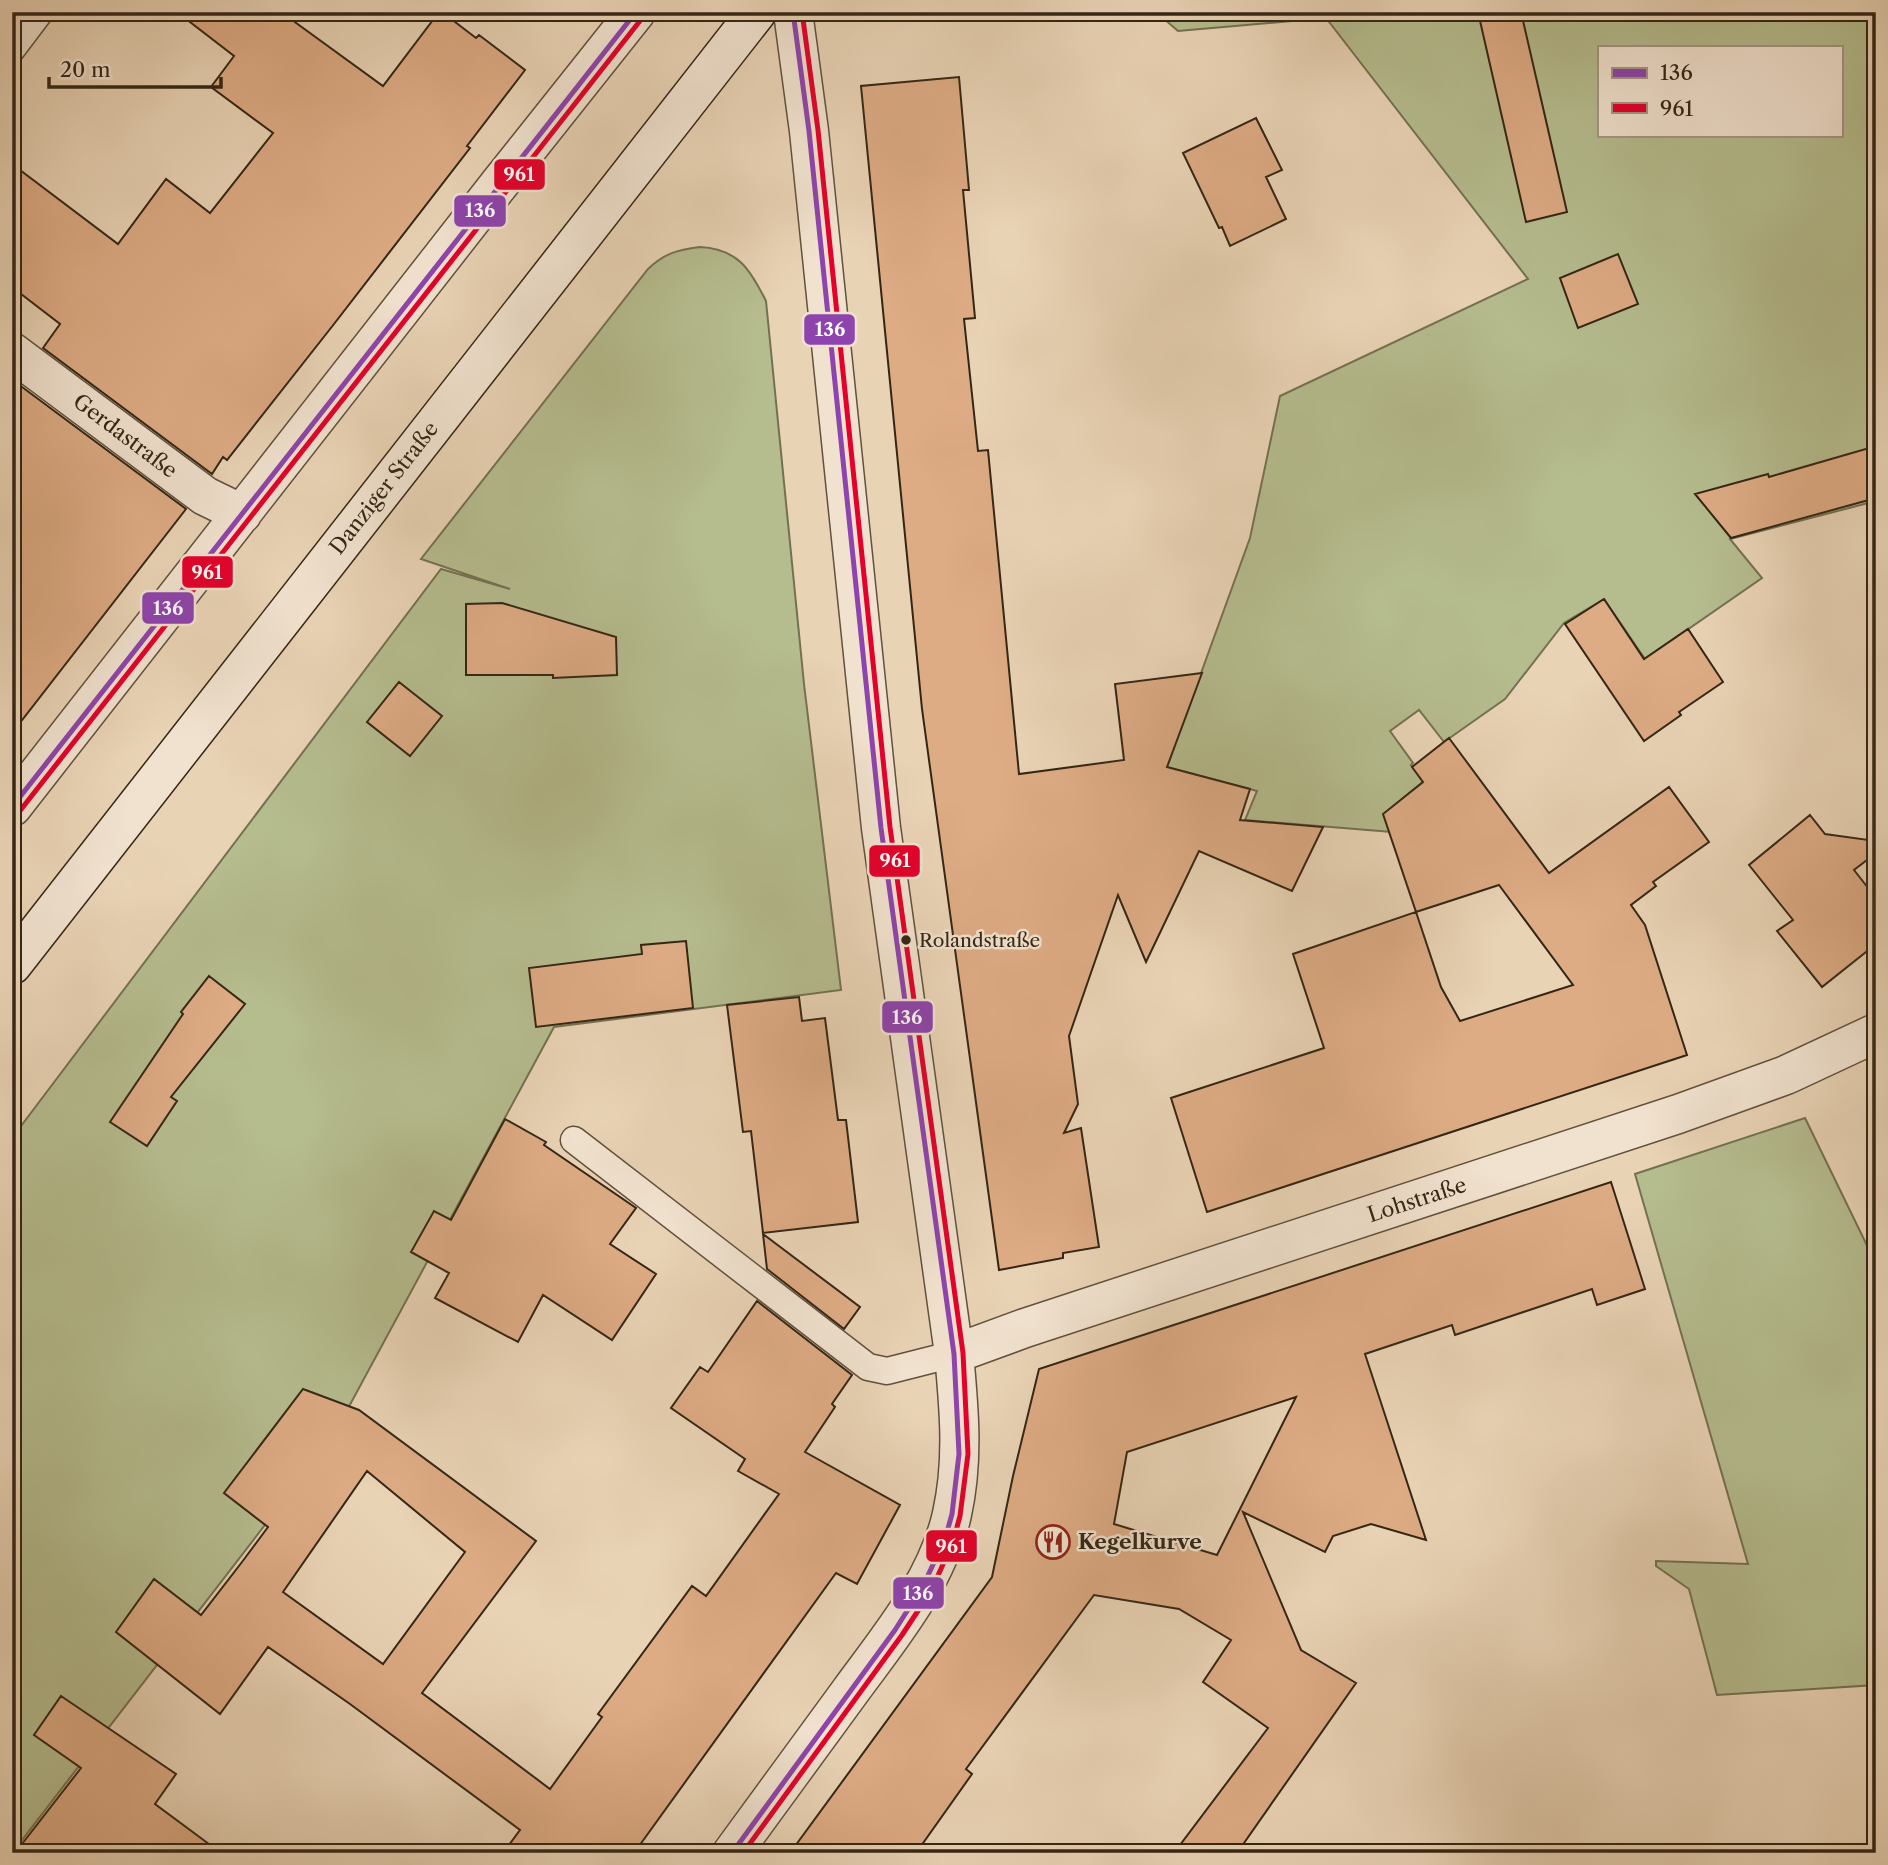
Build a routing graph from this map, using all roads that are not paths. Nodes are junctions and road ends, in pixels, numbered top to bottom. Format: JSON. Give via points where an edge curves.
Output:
{"nodes":[{"id":1,"x":40,"y":12,"type":"edge"},
{"id":2,"x":636,"y":12,"type":"edge"},
{"id":3,"x":757,"y":12,"type":"edge"},
{"id":4,"x":793,"y":12,"type":"edge"},
{"id":5,"x":12,"y":49,"type":"edge"},
{"id":6,"x":12,"y":352,"type":"edge"},
{"id":7,"x":242,"y":514,"type":"junction"},
{"id":8,"x":12,"y":807,"type":"edge"},
{"id":9,"x":12,"y":965,"type":"edge"},
{"id":10,"x":1876,"y":1033,"type":"edge"},
{"id":11,"x":574,"y":1140,"type":"dead end"},
{"id":12,"x":954,"y":1354,"type":"junction"},
{"id":13,"x":732,"y":1853,"type":"edge"}],
"edges":[{"from":1,"to":5,"type":"lane"},
{"from":2,"to":7,"type":"street"},
{"from":3,"to":9,"type":"street","name":"Danziger Straße"},
{"from":4,"to":12,"type":"street","via":[[881,828]]},
{"from":6,"to":7,"type":"street","name":"Gerdastraße","via":[[205,496]]},
{"from":7,"to":8,"type":"street"},
{"from":10,"to":12,"type":"street","name":"Lohstraße","via":[[1786,1075],[1678,1114]]},
{"from":11,"to":12,"type":"lane","via":[[868,1367],[887,1371]]},
{"from":12,"to":13,"type":"street","via":[[960,1456],[944,1543],[901,1621]]}]}
